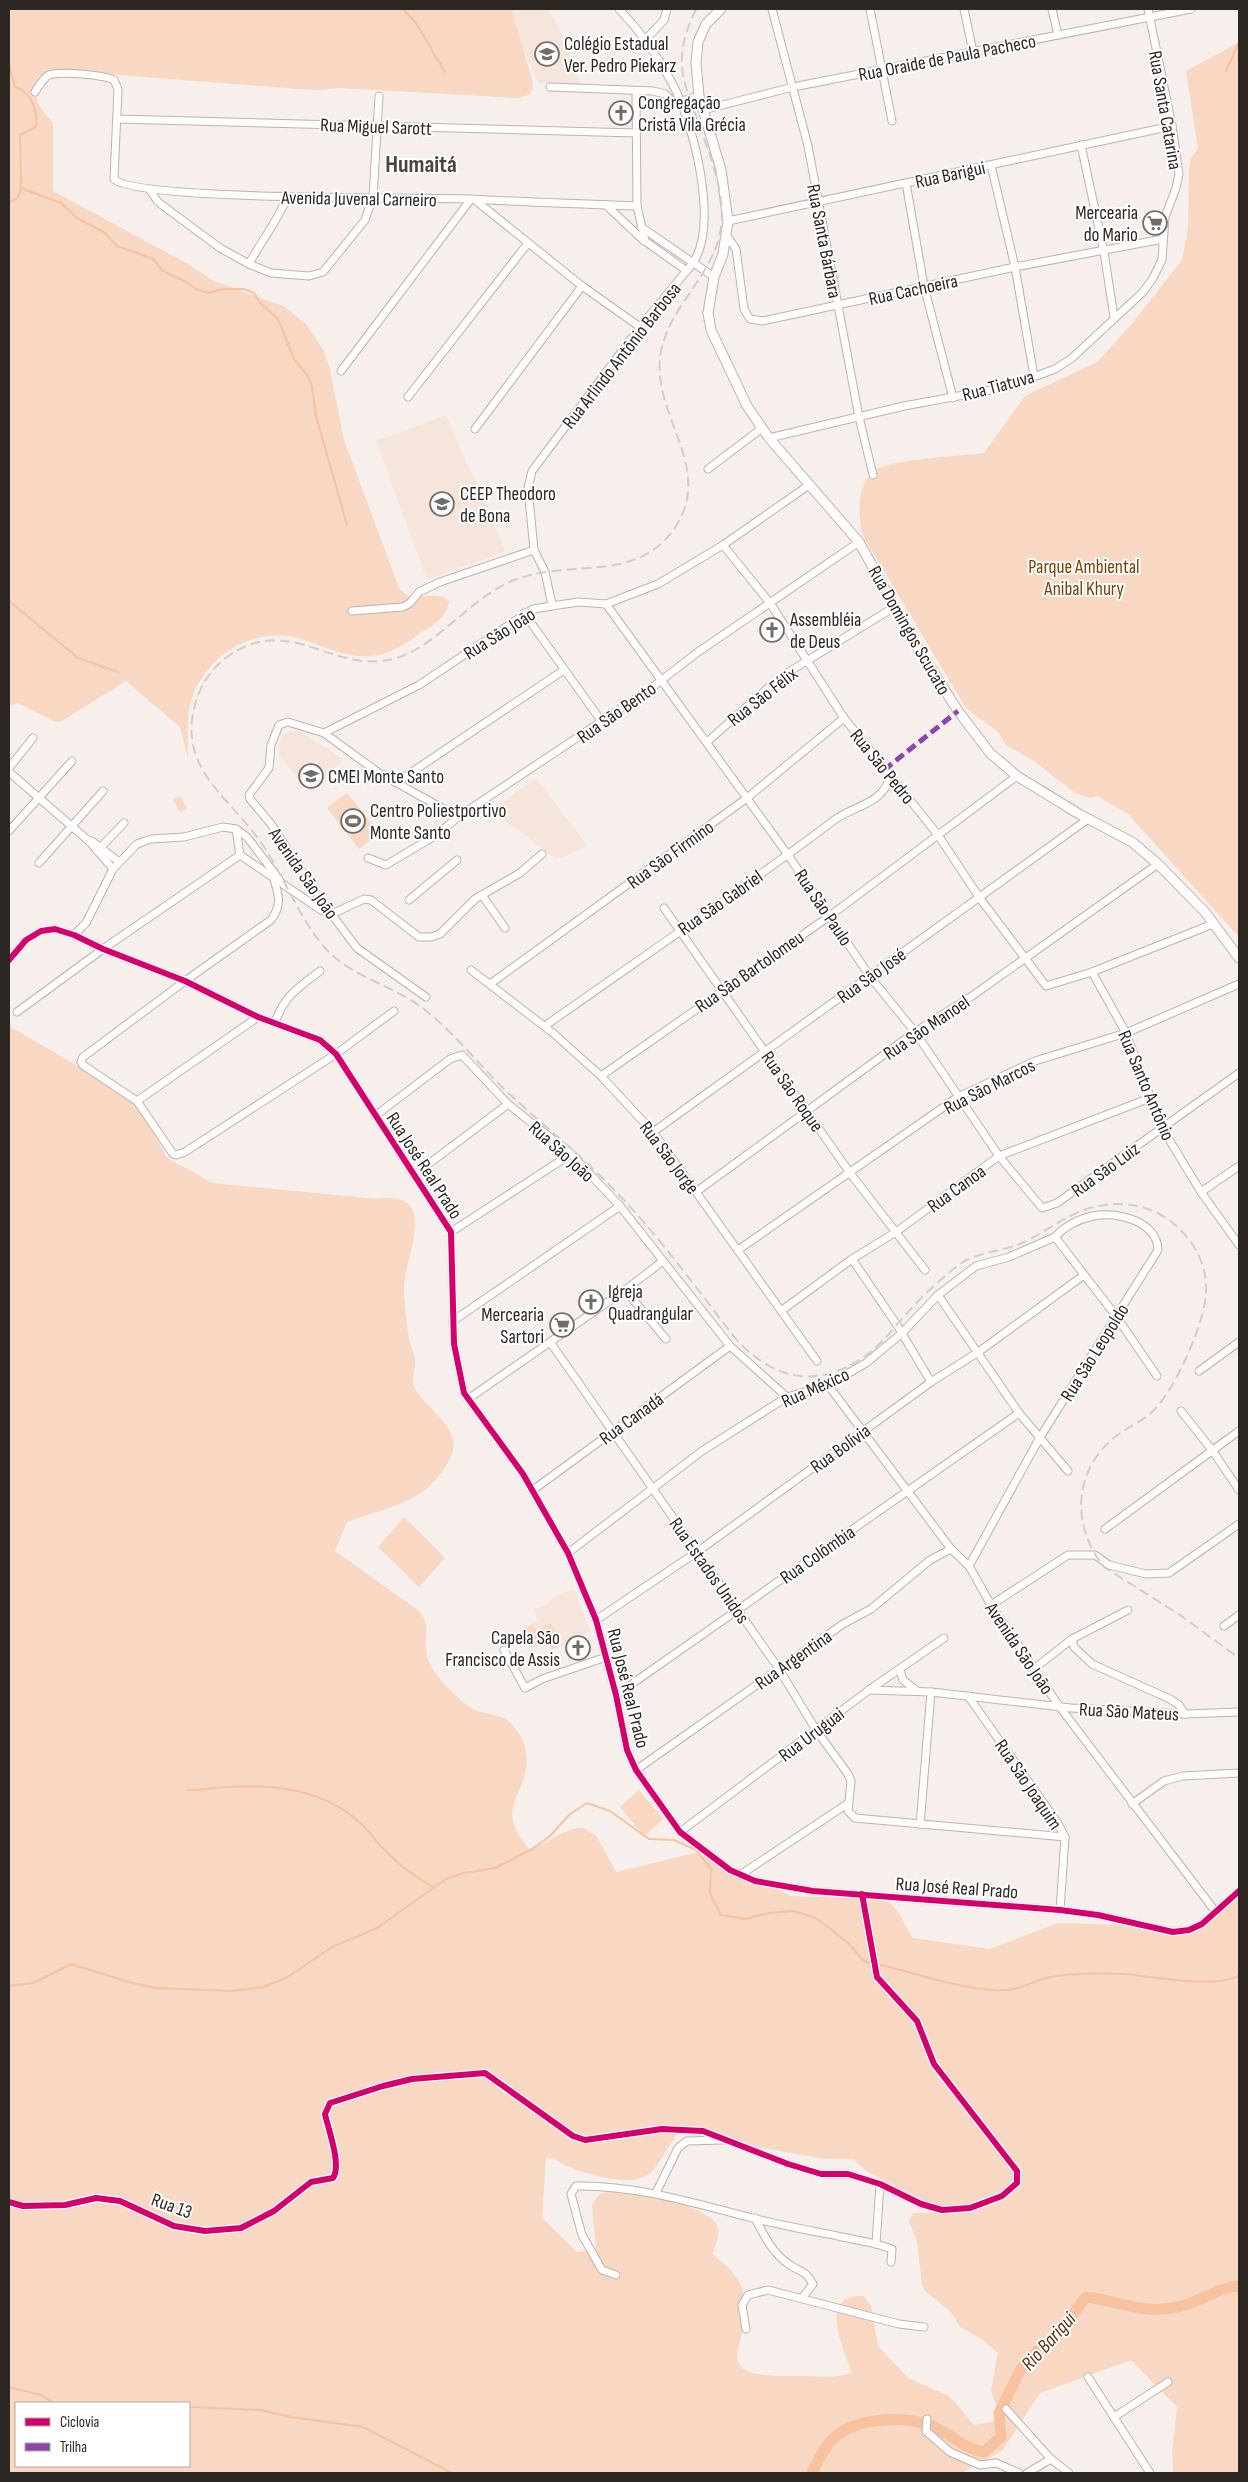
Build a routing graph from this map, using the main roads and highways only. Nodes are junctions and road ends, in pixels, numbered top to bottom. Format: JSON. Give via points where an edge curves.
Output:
{"nodes":[{"id":1,"x":721,"y":9,"type":"edge"},
{"id":2,"x":1239,"y":958,"type":"edge"}],
"edges":[{"from":1,"to":2,"type":"main road","name":"Rua Domingos Scucato","via":[[706,24],[698,42],[696,63],[699,96],[721,170],[728,221],[708,312],[711,330],[747,406],[769,438],[859,542],[913,640],[958,711],[990,753],[1017,776],[1132,842],[1158,864]]}]}
